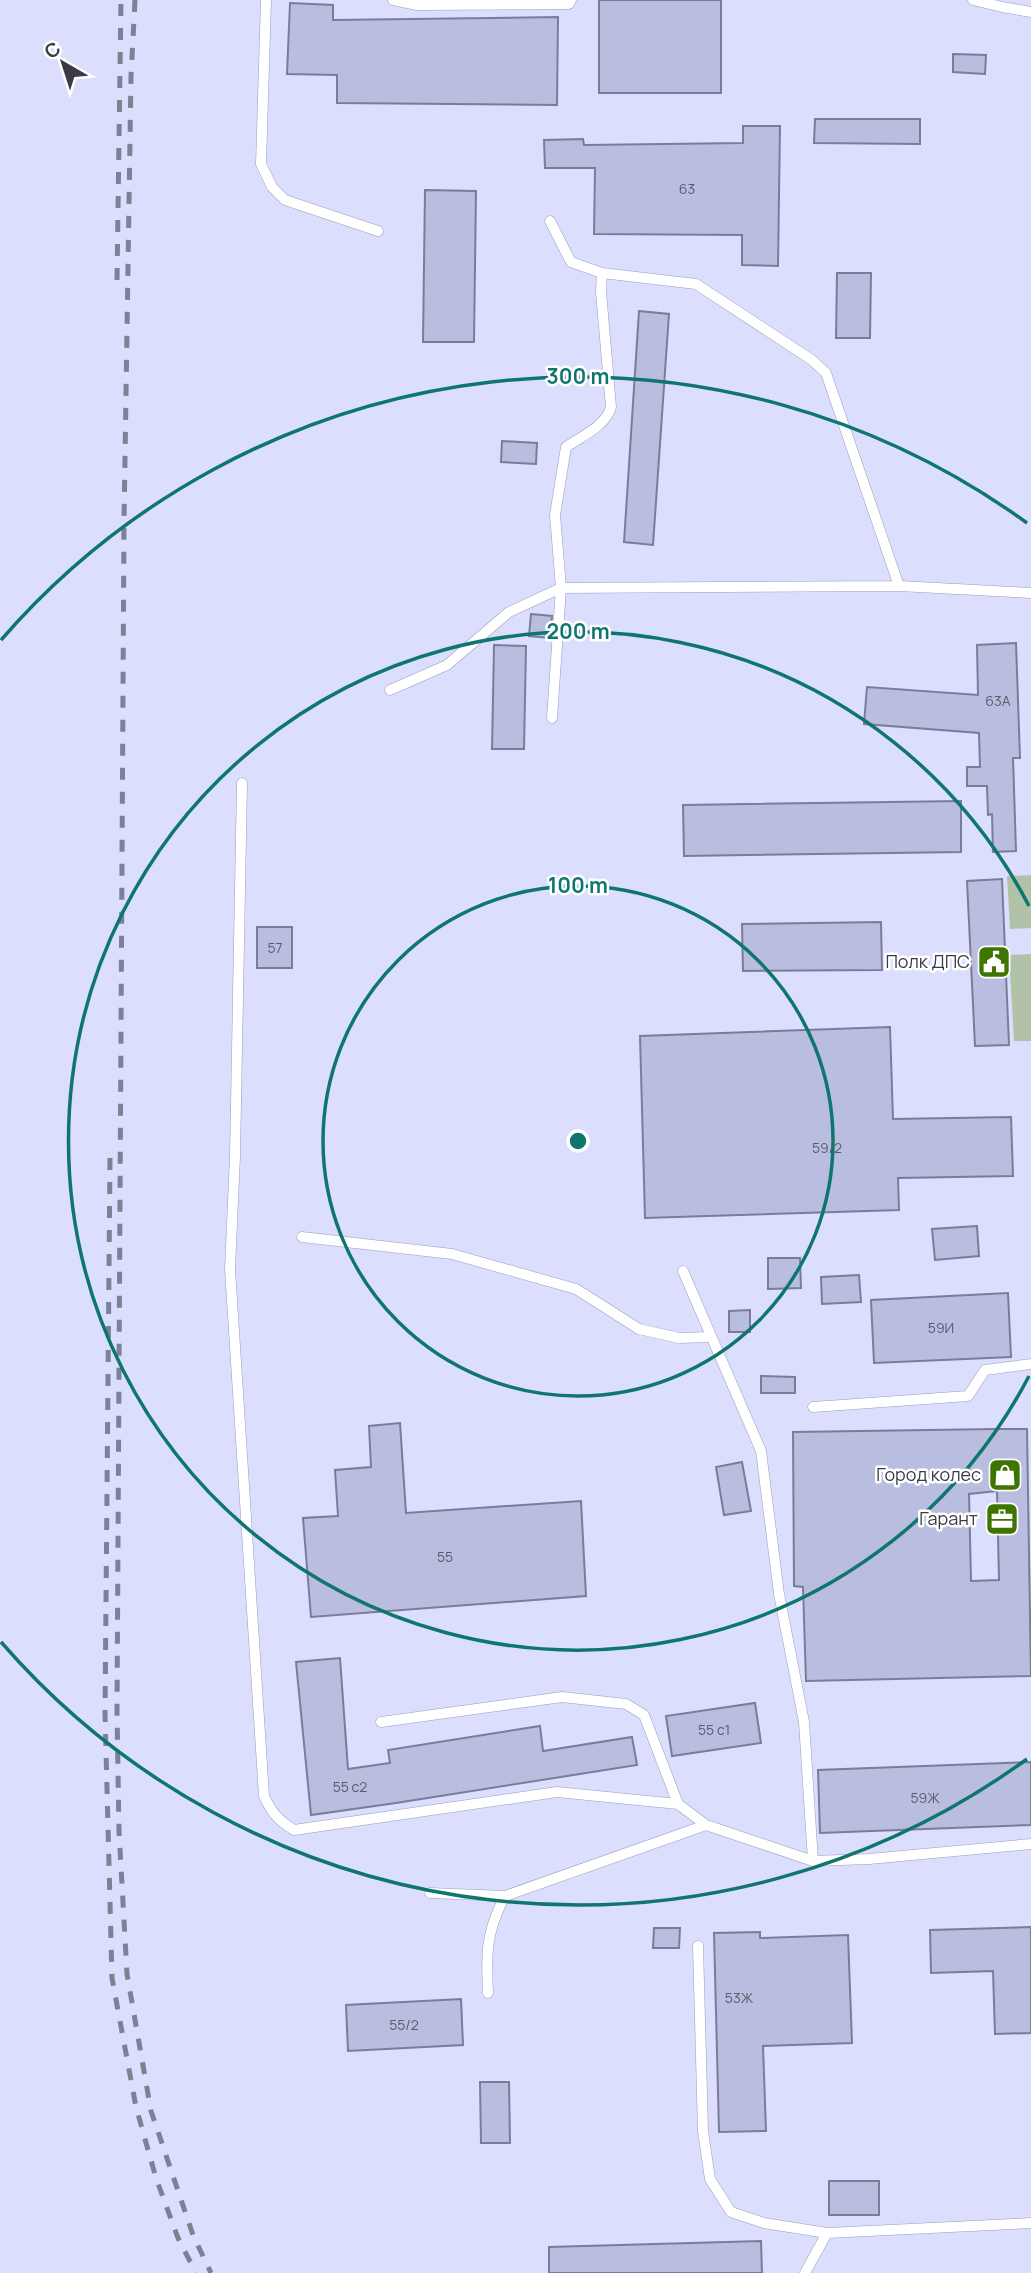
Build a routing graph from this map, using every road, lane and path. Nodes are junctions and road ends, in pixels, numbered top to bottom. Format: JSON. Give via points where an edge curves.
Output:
{"nodes":[{"id":1,"x":266,"y":0,"type":"edge"},
{"id":2,"x":393,"y":0,"type":"edge"},
{"id":3,"x":571,"y":0,"type":"edge"},
{"id":4,"x":973,"y":0,"type":"edge"},
{"id":5,"x":1031,"y":12,"type":"edge"},
{"id":6,"x":550,"y":220,"type":"dead end"},
{"id":7,"x":377,"y":231,"type":"dead end"},
{"id":8,"x":602,"y":273,"type":"junction"},
{"id":9,"x":899,"y":586,"type":"junction"},
{"id":10,"x":561,"y":588,"type":"junction"},
{"id":11,"x":1031,"y":593,"type":"edge"},
{"id":12,"x":390,"y":691,"type":"dead end"},
{"id":13,"x":552,"y":718,"type":"dead end"},
{"id":14,"x":242,"y":783,"type":"dead end"},
{"id":15,"x":302,"y":1237,"type":"dead end"},
{"id":16,"x":683,"y":1271,"type":"dead end"},
{"id":17,"x":711,"y":1337,"type":"junction"},
{"id":18,"x":1031,"y":1364,"type":"edge"},
{"id":19,"x":813,"y":1407,"type":"dead end"},
{"id":20,"x":381,"y":1722,"type":"dead end"},
{"id":21,"x":678,"y":1804,"type":"junction"},
{"id":22,"x":706,"y":1825,"type":"junction"},
{"id":23,"x":1031,"y":1844,"type":"edge"},
{"id":24,"x":813,"y":1861,"type":"junction"},
{"id":25,"x":430,"y":1893,"type":"dead end"},
{"id":26,"x":505,"y":1896,"type":"junction"},
{"id":27,"x":698,"y":1946,"type":"dead end"},
{"id":28,"x":488,"y":1993,"type":"dead end"},
{"id":29,"x":1031,"y":2224,"type":"edge"},
{"id":30,"x":827,"y":2233,"type":"junction"},
{"id":31,"x":805,"y":2273,"type":"edge"}],
"edges":[{"from":1,"to":7,"type":"lane","via":[[261,164],[272,187],[285,200]]},
{"from":2,"to":3,"type":"lane","via":[[417,5],[569,4]]},
{"from":4,"to":5,"type":"lane"},
{"from":6,"to":8,"type":"lane","via":[[571,262]]},
{"from":8,"to":9,"type":"lane","via":[[696,284],[826,373]]},
{"from":8,"to":10,"type":"lane","via":[[611,407],[602,423],[566,447],[555,515]]},
{"from":9,"to":10,"type":"lane"},
{"from":9,"to":11,"type":"lane"},
{"from":10,"to":12,"type":"lane","via":[[509,612],[447,665]]},
{"from":10,"to":13,"type":"lane"},
{"from":14,"to":21,"type":"lane","via":[[230,1269],[264,1796],[271,1811],[294,1830],[556,1792]]},
{"from":15,"to":17,"type":"lane","via":[[452,1254],[576,1289],[639,1329],[679,1338]]},
{"from":16,"to":17,"type":"lane"},
{"from":17,"to":24,"type":"lane","via":[[761,1451],[779,1594],[804,1722]]},
{"from":18,"to":19,"type":"lane","via":[[985,1370],[968,1396]]},
{"from":20,"to":21,"type":"lane","via":[[562,1697],[626,1704],[644,1715]]},
{"from":21,"to":22,"type":"lane"},
{"from":22,"to":24,"type":"lane"},
{"from":22,"to":26,"type":"lane"},
{"from":23,"to":24,"type":"lane"},
{"from":25,"to":26,"type":"lane"},
{"from":26,"to":28,"type":"lane","via":[[486,1950]]},
{"from":27,"to":30,"type":"lane","via":[[703,2131],[710,2179],[731,2212],[764,2223]]},
{"from":29,"to":30,"type":"lane"},
{"from":30,"to":31,"type":"lane"}]}
